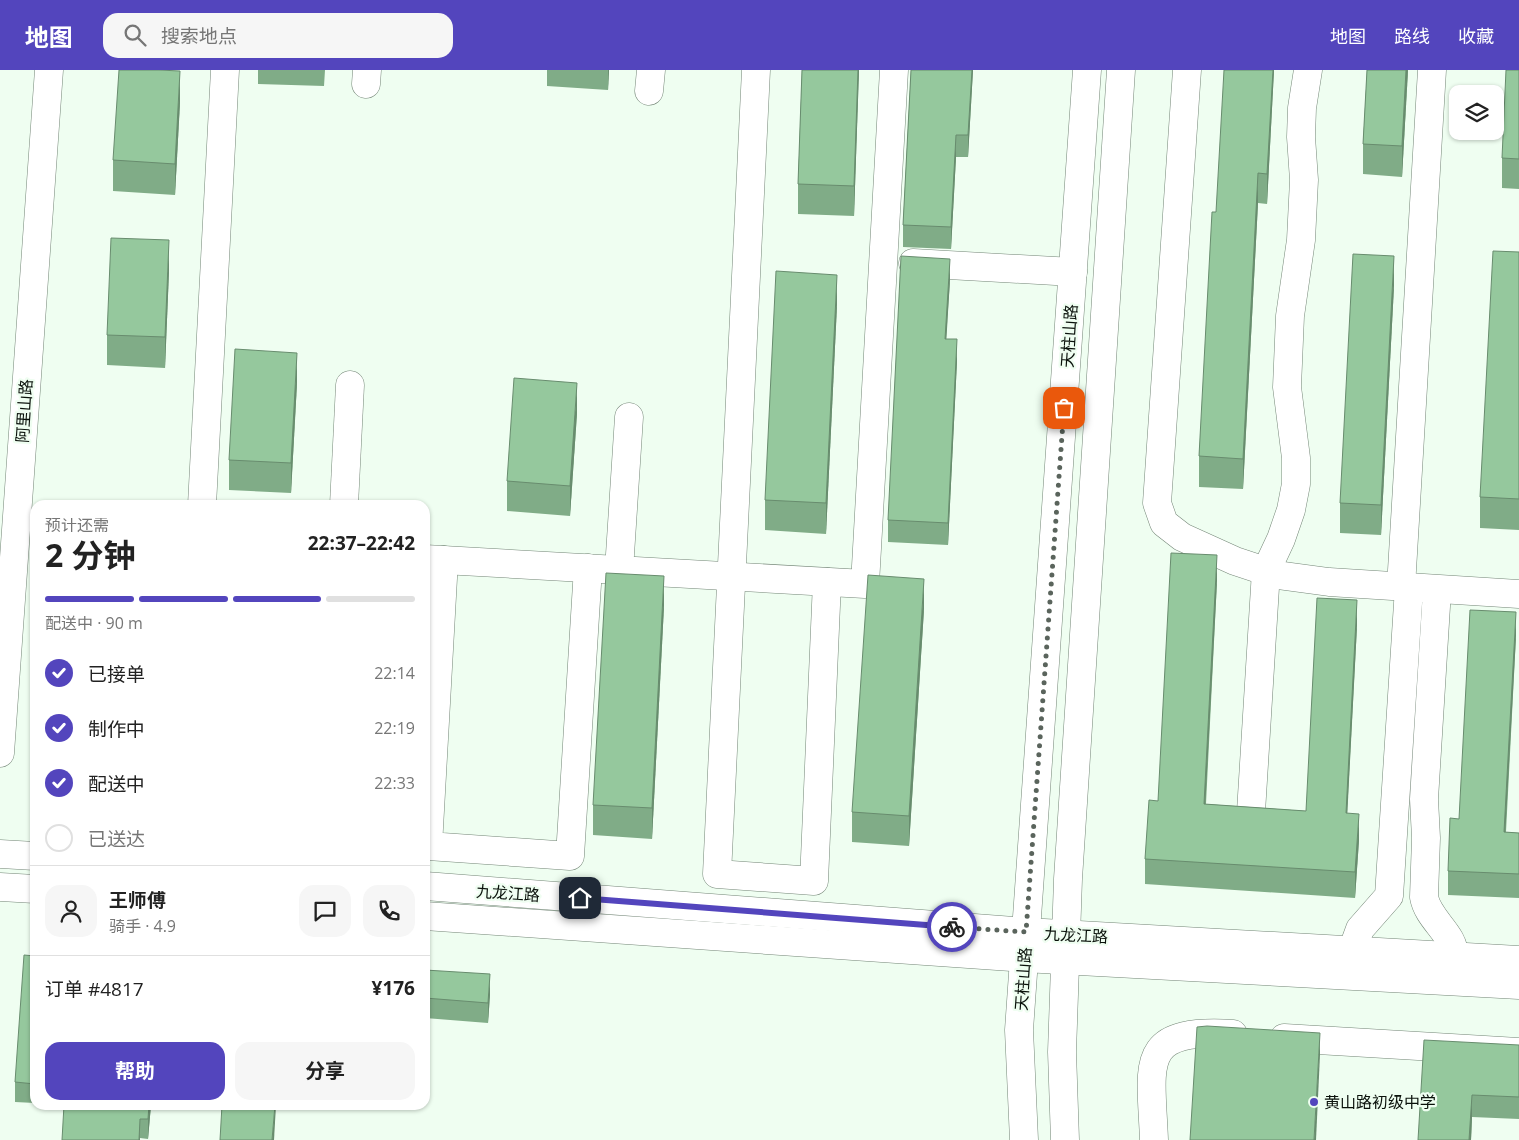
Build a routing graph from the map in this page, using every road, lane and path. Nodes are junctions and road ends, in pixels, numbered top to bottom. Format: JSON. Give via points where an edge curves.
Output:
{"nodes":[{"id":1,"x":49,"y":70,"type":"edge"},
{"id":2,"x":225,"y":70,"type":"edge"},
{"id":3,"x":756,"y":70,"type":"edge"},
{"id":4,"x":894,"y":70,"type":"edge"},
{"id":5,"x":1088,"y":70,"type":"edge"},
{"id":6,"x":1121,"y":70,"type":"edge"},
{"id":7,"x":1187,"y":70,"type":"edge"},
{"id":8,"x":1308,"y":70,"type":"edge"},
{"id":9,"x":1432,"y":70,"type":"edge"},
{"id":10,"x":883,"y":261,"type":"junction"},
{"id":11,"x":1073,"y":272,"type":"junction"},
{"id":12,"x":350,"y":386,"type":"dead end"},
{"id":13,"x":629,"y":417,"type":"dead end"},
{"id":14,"x":202,"y":500,"type":"edge"},
{"id":15,"x":344,"y":500,"type":"edge"},
{"id":16,"x":435,"y":560,"type":"edge"},
{"id":17,"x":588,"y":568,"type":"junction"},
{"id":18,"x":619,"y":570,"type":"junction"},
{"id":19,"x":1266,"y":572,"type":"junction"},
{"id":20,"x":732,"y":576,"type":"junction"},
{"id":21,"x":827,"y":582,"type":"junction"},
{"id":22,"x":1405,"y":587,"type":"junction"},
{"id":23,"x":1437,"y":590,"type":"junction"},
{"id":24,"x":1519,"y":594,"type":"edge"},
{"id":25,"x":0,"y":753,"type":"edge"},
{"id":26,"x":430,"y":764,"type":"edge"},
{"id":27,"x":1251,"y":812,"type":"edge"},
{"id":28,"x":430,"y":846,"type":"edge"},
{"id":29,"x":0,"y":854,"type":"edge"},
{"id":30,"x":30,"y":856,"type":"edge"},
{"id":31,"x":430,"y":886,"type":"edge"},
{"id":32,"x":0,"y":887,"type":"edge"},
{"id":33,"x":30,"y":889,"type":"edge"},
{"id":34,"x":430,"y":916,"type":"edge"},
{"id":35,"x":1025,"y":945,"type":"junction"},
{"id":36,"x":1066,"y":947,"type":"junction"},
{"id":37,"x":1454,"y":956,"type":"junction"},
{"id":38,"x":1519,"y":960,"type":"edge"},
{"id":39,"x":1353,"y":963,"type":"junction"},
{"id":40,"x":1519,"y":985,"type":"edge"},
{"id":41,"x":1519,"y":1052,"type":"edge"},
{"id":42,"x":1024,"y":1140,"type":"edge"},
{"id":43,"x":1065,"y":1140,"type":"edge"},
{"id":44,"x":1154,"y":1140,"type":"edge"}],
"edges":[{"from":1,"to":25,"type":"street","name":"阿里山路"},
{"from":2,"to":14,"type":"street"},
{"from":3,"to":20,"type":"street"},
{"from":4,"to":10,"type":"street"},
{"from":5,"to":11,"type":"street","name":"天柱山路"},
{"from":6,"to":36,"type":"street"},
{"from":7,"to":19,"type":"street","via":[[1157,503],[1164,524],[1182,537]]},
{"from":8,"to":19,"type":"street","via":[[1302,108],[1304,180],[1301,240],[1290,316],[1287,387],[1296,484],[1291,510]]},
{"from":9,"to":22,"type":"street"},
{"from":10,"to":11,"type":"street"},
{"from":10,"to":21,"type":"street","via":[[865,584]]},
{"from":11,"to":35,"type":"street","name":"天柱山路"},
{"from":12,"to":15,"type":"street"},
{"from":13,"to":18,"type":"street"},
{"from":16,"to":17,"type":"street"},
{"from":16,"to":26,"type":"street"},
{"from":17,"to":18,"type":"street"},
{"from":17,"to":28,"type":"street","via":[[570,856]]},
{"from":18,"to":20,"type":"street"},
{"from":19,"to":22,"type":"street","via":[[1321,581]]},
{"from":19,"to":27,"type":"street"},
{"from":20,"to":21,"type":"street"},
{"from":20,"to":21,"type":"street","via":[[717,874],[814,881]]},
{"from":22,"to":23,"type":"street"},
{"from":22,"to":39,"type":"street","via":[[1389,896],[1360,929]]},
{"from":23,"to":24,"type":"street"},
{"from":23,"to":37,"type":"street","via":[[1424,799],[1424,897],[1434,919],[1450,939]]},
{"from":29,"to":30,"type":"street"},
{"from":31,"to":35,"type":"street","name":"九龙江路"},
{"from":32,"to":33,"type":"street"},
{"from":34,"to":35,"type":"street","name":"九龙江路"},
{"from":35,"to":36,"type":"street","name":"九龙江路"},
{"from":35,"to":42,"type":"street","name":"天柱山路","via":[[1019,1030]]},
{"from":36,"to":39,"type":"street","name":"九龙江路"},
{"from":36,"to":43,"type":"street","via":[[1062,1052]]},
{"from":37,"to":38,"type":"street","name":"九龙江路"},
{"from":37,"to":39,"type":"street","name":"九龙江路"},
{"from":39,"to":40,"type":"street","name":"九龙江路"},
{"from":41,"to":44,"type":"street","via":[[1206,1032],[1182,1036],[1156,1053],[1153,1062]]}]}
